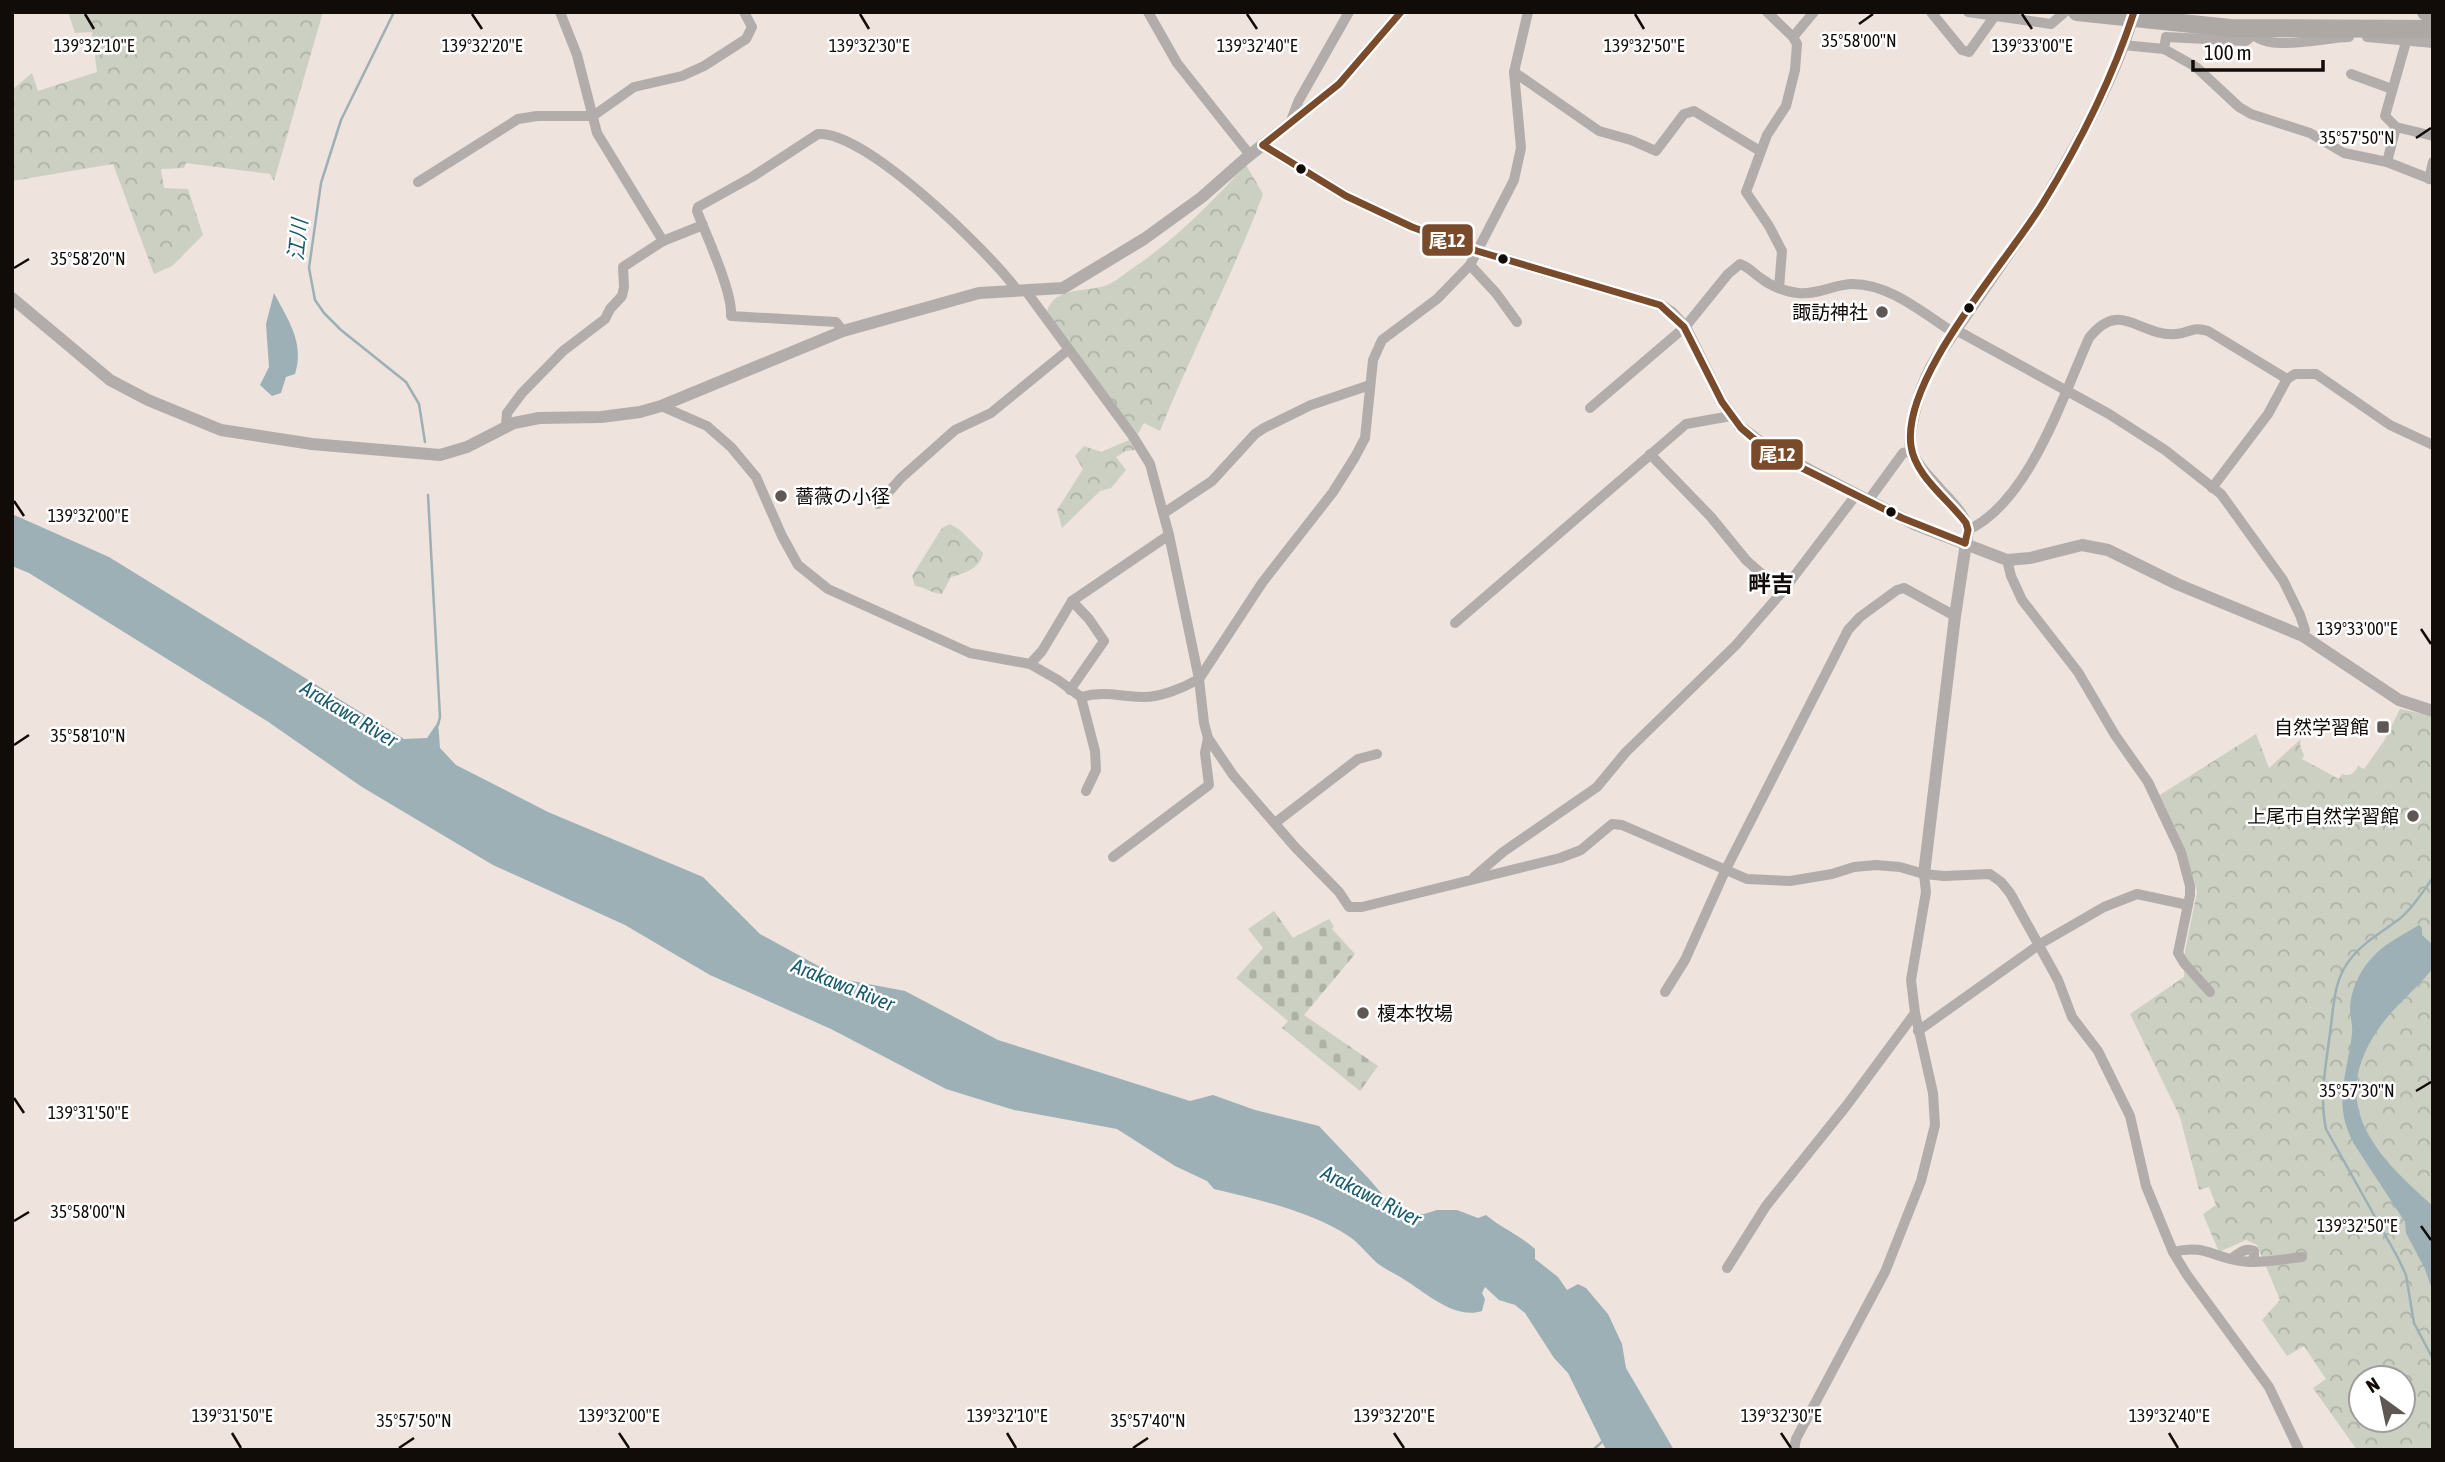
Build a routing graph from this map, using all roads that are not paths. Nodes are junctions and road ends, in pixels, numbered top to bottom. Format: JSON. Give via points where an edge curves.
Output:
{"nodes":[{"id":1,"x":559,"y":12,"type":"edge"},
{"id":2,"x":744,"y":12,"type":"edge"},
{"id":3,"x":1148,"y":12,"type":"edge"},
{"id":4,"x":1349,"y":12,"type":"edge"},
{"id":5,"x":1401,"y":12,"type":"edge"},
{"id":6,"x":1528,"y":12,"type":"edge"},
{"id":7,"x":1767,"y":12,"type":"edge"},
{"id":8,"x":1814,"y":12,"type":"edge"},
{"id":9,"x":1931,"y":12,"type":"edge"},
{"id":10,"x":1968,"y":12,"type":"edge"},
{"id":11,"x":2065,"y":12,"type":"edge"},
{"id":12,"x":2077,"y":12,"type":"edge"},
{"id":13,"x":2426,"y":12,"type":"edge"},
{"id":14,"x":2433,"y":12,"type":"edge"},
{"id":15,"x":2133,"y":15,"type":"edge"},
{"id":16,"x":1994,"y":17,"type":"junction"},
{"id":17,"x":2433,"y":29,"type":"edge"},
{"id":18,"x":2251,"y":33,"type":"junction"},
{"id":19,"x":1793,"y":37,"type":"junction"},
{"id":20,"x":2406,"y":42,"type":"junction"},
{"id":21,"x":2433,"y":43,"type":"edge"},
{"id":22,"x":2123,"y":45,"type":"junction"},
{"id":23,"x":2164,"y":48,"type":"junction"},
{"id":24,"x":1514,"y":72,"type":"junction"},
{"id":25,"x":2351,"y":74,"type":"dead end"},
{"id":26,"x":2392,"y":89,"type":"junction"},
{"id":27,"x":593,"y":116,"type":"junction"},
{"id":28,"x":1289,"y":124,"type":"junction"},
{"id":29,"x":2396,"y":127,"type":"junction"},
{"id":30,"x":2433,"y":136,"type":"edge"},
{"id":31,"x":1263,"y":145,"type":"junction"},
{"id":32,"x":1760,"y":151,"type":"junction"},
{"id":33,"x":1250,"y":155,"type":"junction"},
{"id":34,"x":2387,"y":162,"type":"junction"},
{"id":35,"x":2433,"y":162,"type":"edge"},
{"id":36,"x":2431,"y":180,"type":"edge"},
{"id":37,"x":418,"y":181,"type":"dead end"},
{"id":38,"x":703,"y":225,"type":"junction"},
{"id":39,"x":663,"y":242,"type":"junction"},
{"id":40,"x":1477,"y":250,"type":"junction"},
{"id":41,"x":1470,"y":265,"type":"junction"},
{"id":42,"x":1779,"y":288,"type":"junction"},
{"id":43,"x":1022,"y":290,"type":"junction"},
{"id":44,"x":12,"y":298,"type":"edge"},
{"id":45,"x":1517,"y":322,"type":"dead end"},
{"id":46,"x":1685,"y":327,"type":"junction"},
{"id":47,"x":843,"y":331,"type":"junction"},
{"id":48,"x":1955,"y":331,"type":"junction"},
{"id":49,"x":1068,"y":350,"type":"junction"},
{"id":50,"x":2287,"y":379,"type":"junction"},
{"id":51,"x":1370,"y":385,"type":"junction"},
{"id":52,"x":2065,"y":391,"type":"junction"},
{"id":53,"x":661,"y":406,"type":"junction"},
{"id":54,"x":1590,"y":408,"type":"dead end"},
{"id":55,"x":1731,"y":416,"type":"junction"},
{"id":56,"x":506,"y":425,"type":"junction"},
{"id":57,"x":2433,"y":445,"type":"edge"},
{"id":58,"x":1912,"y":451,"type":"junction"},
{"id":59,"x":1650,"y":454,"type":"junction"},
{"id":60,"x":2212,"y":488,"type":"junction"},
{"id":61,"x":1862,"y":498,"type":"junction"},
{"id":62,"x":878,"y":504,"type":"dead end"},
{"id":63,"x":1164,"y":513,"type":"junction"},
{"id":64,"x":1170,"y":535,"type":"junction"},
{"id":65,"x":1966,"y":536,"type":"junction"},
{"id":66,"x":2007,"y":560,"type":"junction"},
{"id":67,"x":1782,"y":593,"type":"junction"},
{"id":68,"x":1072,"y":601,"type":"junction"},
{"id":69,"x":1955,"y":616,"type":"junction"},
{"id":70,"x":1455,"y":623,"type":"dead end"},
{"id":71,"x":2303,"y":636,"type":"junction"},
{"id":72,"x":1030,"y":664,"type":"junction"},
{"id":73,"x":1199,"y":679,"type":"junction"},
{"id":74,"x":1070,"y":690,"type":"junction"},
{"id":75,"x":1080,"y":698,"type":"junction"},
{"id":76,"x":2433,"y":711,"type":"edge"},
{"id":77,"x":1208,"y":738,"type":"junction"},
{"id":78,"x":1377,"y":754,"type":"dead end"},
{"id":79,"x":1086,"y":791,"type":"dead end"},
{"id":80,"x":1275,"y":823,"type":"junction"},
{"id":81,"x":1112,"y":857,"type":"dead end"},
{"id":82,"x":1725,"y":871,"type":"junction"},
{"id":83,"x":1924,"y":874,"type":"junction"},
{"id":84,"x":1471,"y":880,"type":"junction"},
{"id":85,"x":2188,"y":905,"type":"junction"},
{"id":86,"x":2040,"y":944,"type":"junction"},
{"id":87,"x":1665,"y":992,"type":"dead end"},
{"id":88,"x":2210,"y":992,"type":"dead end"},
{"id":89,"x":1914,"y":1013,"type":"junction"},
{"id":90,"x":1918,"y":1031,"type":"junction"},
{"id":91,"x":2173,"y":1252,"type":"junction"},
{"id":92,"x":2302,"y":1257,"type":"dead end"},
{"id":93,"x":1727,"y":1268,"type":"dead end"},
{"id":94,"x":1794,"y":1450,"type":"edge"},
{"id":95,"x":2299,"y":1450,"type":"edge"}],
"edges":[{"from":1,"to":27,"type":"street","via":[[577,55]]},
{"from":2,"to":27,"type":"street","via":[[752,27],[746,39],[681,76],[634,87]]},
{"from":3,"to":33,"type":"street","via":[[1177,63]]},
{"from":4,"to":28,"type":"street"},
{"from":5,"to":28,"type":"street","via":[[1339,84]]},
{"from":6,"to":24,"type":"street"},
{"from":7,"to":19,"type":"street"},
{"from":8,"to":19,"type":"street"},
{"from":9,"to":16,"type":"street","via":[[1962,50],[1969,52]]},
{"from":10,"to":16,"type":"street"},
{"from":11,"to":16,"type":"street","via":[[2051,24]]},
{"from":12,"to":15,"type":"highway"},
{"from":13,"to":14,"type":"highway"},
{"from":15,"to":18,"type":"highway"},
{"from":15,"to":22,"type":"street"},
{"from":17,"to":18,"type":"highway"},
{"from":18,"to":20,"type":"street","via":[[2263,42],[2280,43],[2345,36]]},
{"from":18,"to":23,"type":"street","via":[[2246,41],[2166,37]]},
{"from":19,"to":32,"type":"street","via":[[1796,69],[1786,106]]},
{"from":20,"to":21,"type":"street"},
{"from":20,"to":26,"type":"street"},
{"from":22,"to":23,"type":"street"},
{"from":22,"to":48,"type":"street","via":[[2042,205]]},
{"from":23,"to":34,"type":"street","via":[[2196,67],[2251,114],[2311,133],[2354,156]]},
{"from":24,"to":32,"type":"street","via":[[1599,131],[1656,151],[1684,114],[1694,111]]},
{"from":24,"to":40,"type":"street","via":[[1519,163]]},
{"from":25,"to":26,"type":"street"},
{"from":26,"to":29,"type":"street","via":[[2385,116]]},
{"from":27,"to":37,"type":"street","via":[[518,119]]},
{"from":27,"to":39,"type":"street","via":[[597,133]]},
{"from":28,"to":31,"type":"street"},
{"from":29,"to":30,"type":"street"},
{"from":29,"to":34,"type":"street"},
{"from":31,"to":33,"type":"street"},
{"from":31,"to":40,"type":"street","via":[[1381,215]]},
{"from":32,"to":42,"type":"street","via":[[1746,192],[1782,251]]},
{"from":33,"to":43,"type":"street","via":[[1176,218],[1099,267],[1063,288]]},
{"from":34,"to":36,"type":"street"},
{"from":35,"to":36,"type":"street"},
{"from":38,"to":39,"type":"street"},
{"from":38,"to":43,"type":"street","via":[[698,207],[823,134],[897,172]]},
{"from":38,"to":47,"type":"street","via":[[731,316],[836,322]]},
{"from":39,"to":56,"type":"street","via":[[623,267],[622,296],[605,319],[558,355],[522,393],[507,413]]},
{"from":40,"to":41,"type":"street"},
{"from":40,"to":46,"type":"street","via":[[1650,301]]},
{"from":41,"to":45,"type":"street"},
{"from":41,"to":51,"type":"street","via":[[1437,299],[1382,340],[1373,360]]},
{"from":42,"to":46,"type":"street","via":[[1740,264]]},
{"from":42,"to":48,"type":"street","via":[[1797,293],[1851,284],[1869,286]]},
{"from":43,"to":47,"type":"street","via":[[979,293]]},
{"from":43,"to":49,"type":"street"},
{"from":44,"to":56,"type":"street","via":[[110,380],[221,430],[429,455],[467,447]]},
{"from":46,"to":54,"type":"street"},
{"from":46,"to":55,"type":"street"},
{"from":47,"to":53,"type":"street"},
{"from":48,"to":52,"type":"street"},
{"from":48,"to":58,"type":"street","via":[[1929,370],[1919,397]]},
{"from":49,"to":62,"type":"street","via":[[991,414],[955,430]]},
{"from":49,"to":63,"type":"street","via":[[1145,453]]},
{"from":50,"to":52,"type":"street","via":[[2208,331],[2197,328],[2168,334],[2109,319],[2089,338]]},
{"from":50,"to":57,"type":"street","via":[[2295,374],[2316,374],[2390,425]]},
{"from":50,"to":60,"type":"street","via":[[2268,414]]},
{"from":51,"to":63,"type":"street","via":[[1311,405],[1264,428],[1212,481]]},
{"from":51,"to":73,"type":"street","via":[[1365,438],[1355,457],[1262,583]]},
{"from":52,"to":60,"type":"street","via":[[2148,439]]},
{"from":52,"to":65,"type":"street","via":[[2051,428],[2012,493]]},
{"from":53,"to":56,"type":"street","via":[[601,417],[539,418]]},
{"from":53,"to":72,"type":"street","via":[[706,426],[731,447],[756,477],[798,565],[828,589],[970,653]]},
{"from":55,"to":59,"type":"street","via":[[1686,424]]},
{"from":55,"to":61,"type":"street","via":[[1767,447]]},
{"from":58,"to":61,"type":"street","via":[[1903,453]]},
{"from":58,"to":65,"type":"street","via":[[1920,468],[1962,517]]},
{"from":59,"to":67,"type":"street","via":[[1746,561]]},
{"from":59,"to":70,"type":"street"},
{"from":60,"to":71,"type":"street","via":[[2226,500],[2283,580],[2300,615]]},
{"from":61,"to":65,"type":"street","via":[[1933,533]]},
{"from":61,"to":67,"type":"street"},
{"from":63,"to":64,"type":"street"},
{"from":64,"to":68,"type":"street"},
{"from":64,"to":73,"type":"street"},
{"from":65,"to":66,"type":"street"},
{"from":65,"to":69,"type":"street"},
{"from":66,"to":71,"type":"street","via":[[2082,545],[2108,550]]},
{"from":66,"to":85,"type":"street","via":[[2022,600],[2078,672],[2158,799],[2181,852],[2190,886]]},
{"from":67,"to":84,"type":"street","via":[[1590,794],[1503,852]]},
{"from":68,"to":72,"type":"street"},
{"from":68,"to":74,"type":"street","via":[[1104,641]]},
{"from":69,"to":82,"type":"street","via":[[1903,588],[1848,630]]},
{"from":69,"to":83,"type":"street"},
{"from":71,"to":76,"type":"street","via":[[2399,699]]},
{"from":72,"to":74,"type":"street"},
{"from":73,"to":75,"type":"street","via":[[1144,698],[1098,693]]},
{"from":73,"to":77,"type":"street"},
{"from":74,"to":75,"type":"street"},
{"from":75,"to":79,"type":"street","via":[[1095,751],[1096,770]]},
{"from":77,"to":80,"type":"street"},
{"from":77,"to":81,"type":"street","via":[[1209,785]]},
{"from":78,"to":80,"type":"street","via":[[1358,758]]},
{"from":80,"to":84,"type":"street","via":[[1349,907]]},
{"from":82,"to":83,"type":"street","via":[[1747,879],[1790,881],[1854,867],[1900,867]]},
{"from":82,"to":84,"type":"street","via":[[1612,824],[1581,850]]},
{"from":82,"to":87,"type":"street","via":[[1685,960]]},
{"from":83,"to":86,"type":"street","via":[[1990,874],[2010,893]]},
{"from":83,"to":89,"type":"street","via":[[1926,892],[1911,980]]},
{"from":85,"to":86,"type":"street","via":[[2137,894],[2104,907]]},
{"from":85,"to":88,"type":"street","via":[[2178,953]]},
{"from":86,"to":90,"type":"street"},
{"from":86,"to":91,"type":"street","via":[[2072,1017],[2098,1051],[2130,1116],[2146,1186]]},
{"from":89,"to":90,"type":"street"},
{"from":89,"to":93,"type":"street","via":[[1766,1206]]},
{"from":90,"to":94,"type":"street","via":[[1935,1120],[1922,1181],[1885,1272]]},
{"from":91,"to":92,"type":"street","via":[[2198,1248],[2224,1259],[2249,1262]]},
{"from":91,"to":95,"type":"street","via":[[2269,1387]]}]}
